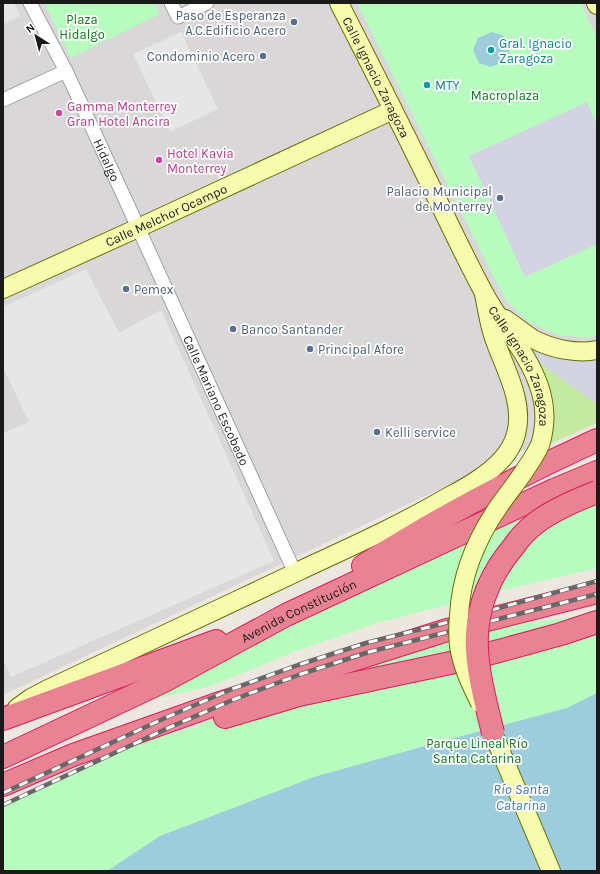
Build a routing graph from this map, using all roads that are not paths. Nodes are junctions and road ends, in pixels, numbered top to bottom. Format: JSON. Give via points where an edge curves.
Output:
{"nodes":[{"id":1,"x":30,"y":3,"type":"edge"},
{"id":2,"x":171,"y":3,"type":"edge"},
{"id":3,"x":207,"y":3,"type":"edge"},
{"id":4,"x":339,"y":3,"type":"edge"},
{"id":5,"x":66,"y":71,"type":"junction"},
{"id":6,"x":3,"y":100,"type":"edge"},
{"id":7,"x":394,"y":110,"type":"junction"},
{"id":8,"x":138,"y":228,"type":"junction"},
{"id":9,"x":3,"y":289,"type":"edge"},
{"id":10,"x":484,"y":294,"type":"junction"},
{"id":11,"x":496,"y":313,"type":"junction"},
{"id":12,"x":597,"y":350,"type":"edge"},
{"id":13,"x":597,"y":440,"type":"edge"},
{"id":14,"x":597,"y":472,"type":"edge"},
{"id":15,"x":597,"y":492,"type":"edge"},
{"id":16,"x":295,"y":573,"type":"junction"},
{"id":17,"x":597,"y":592,"type":"edge"},
{"id":18,"x":286,"y":615,"type":"junction"},
{"id":19,"x":597,"y":622,"type":"edge"},
{"id":20,"x":3,"y":719,"type":"edge"},
{"id":21,"x":493,"y":733,"type":"junction"},
{"id":22,"x":73,"y":755,"type":"junction"},
{"id":23,"x":3,"y":757,"type":"edge"},
{"id":24,"x":3,"y":785,"type":"edge"},
{"id":25,"x":551,"y":871,"type":"edge"}],
"edges":[{"from":1,"to":5,"type":"street"},
{"from":2,"to":3,"type":"street","via":[[178,17]]},
{"from":4,"to":7,"type":"street","name":"Calle Ignacio Zaragoza"},
{"from":5,"to":6,"type":"street"},
{"from":5,"to":8,"type":"street","name":"Hidalgo"},
{"from":7,"to":8,"type":"street","name":"Calle Melchor Ocampo"},
{"from":7,"to":10,"type":"street","name":"Calle Ignacio Zaragoza"},
{"from":8,"to":9,"type":"street","name":"Calle Melchor Ocampo"},
{"from":8,"to":16,"type":"street","name":"Calle Mariano Escobedo"},
{"from":10,"to":11,"type":"street","name":"Calle Ignacio Zaragoza"},
{"from":10,"to":16,"type":"street","via":[[494,338],[506,368],[519,415],[517,433],[511,448],[491,470],[422,512]]},
{"from":11,"to":12,"type":"street","via":[[534,339],[546,344],[572,351]]},
{"from":11,"to":21,"type":"street","name":"Calle Ignacio Zaragoza","bridge":true,"via":[[533,371],[542,395],[544,418],[543,435],[534,458],[484,530],[472,555],[461,592],[459,646]]},
{"from":13,"to":18,"type":"highway","via":[[559,457],[428,526]]},
{"from":14,"to":18,"type":"highway","name":"Avenida Constitución"},
{"from":15,"to":21,"type":"highway","bridge":true,"via":[[572,502],[536,523],[507,554],[486,590],[477,635],[479,663]]},
{"from":16,"to":20,"type":"street","via":[[46,690]]},
{"from":17,"to":22,"type":"highway","via":[[444,632],[369,655],[214,705]]},
{"from":18,"to":20,"type":"highway"},
{"from":18,"to":23,"type":"highway","name":"Avenida Constitución","via":[[164,681]]},
{"from":19,"to":22,"type":"highway","via":[[499,651],[299,695]]},
{"from":21,"to":25,"type":"street","name":"Calle Ignacio Zaragoza"},
{"from":22,"to":24,"type":"highway"}]}
